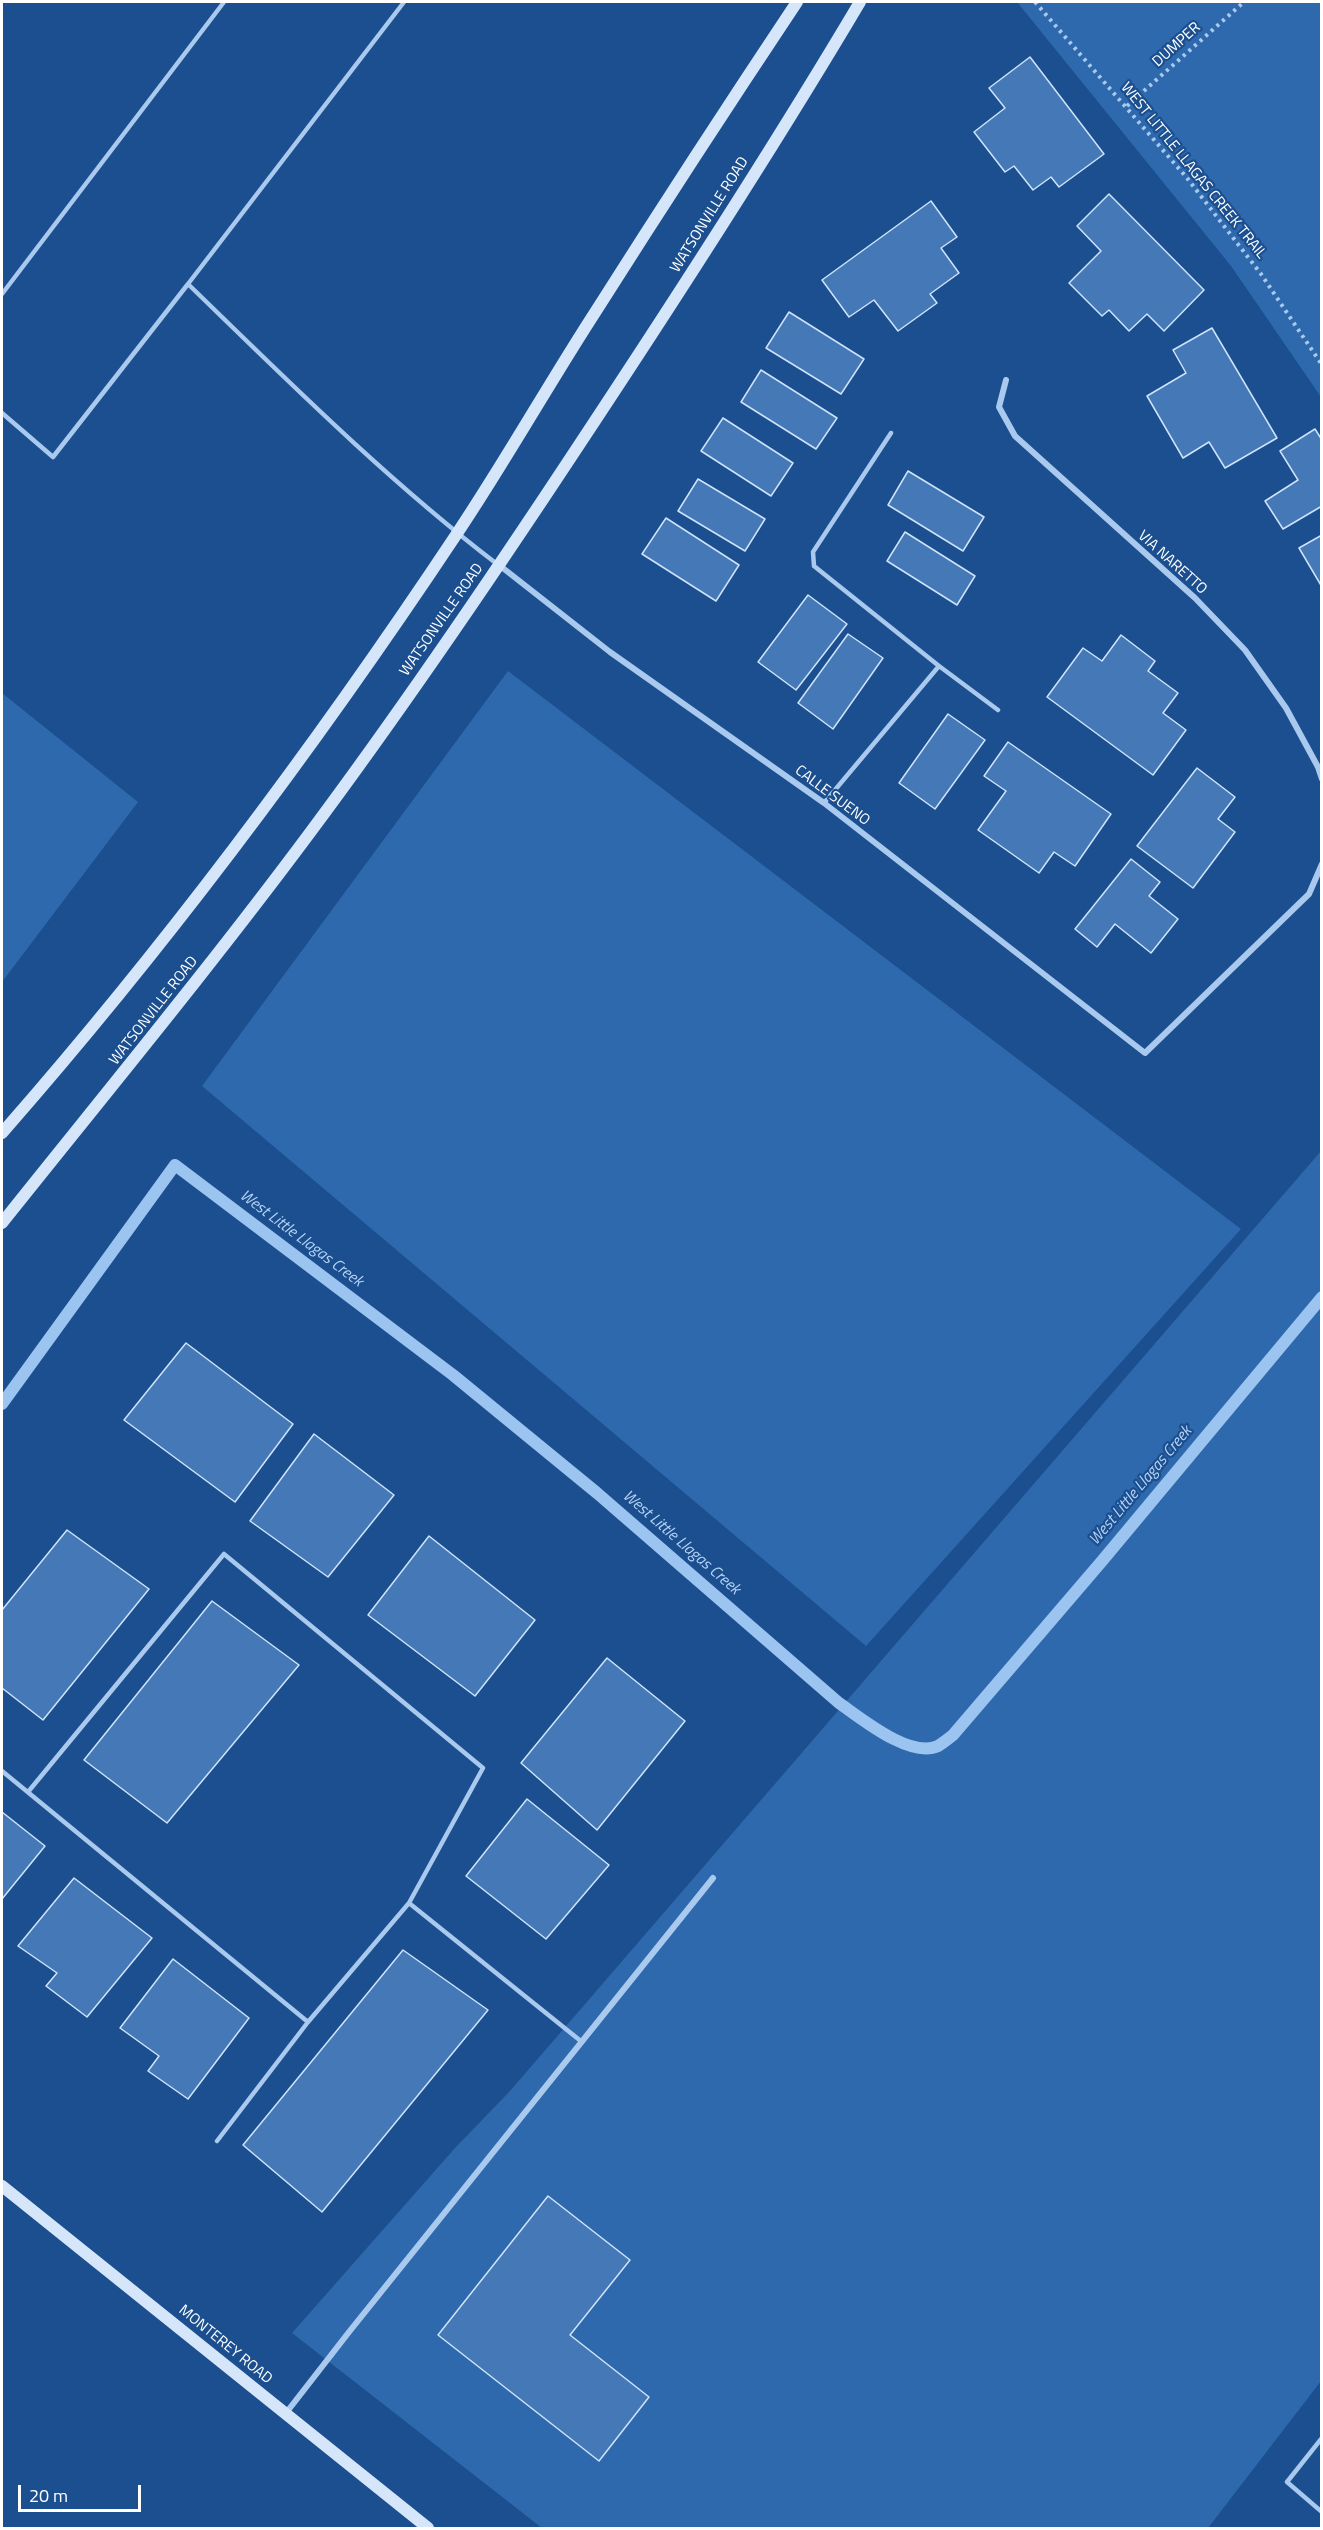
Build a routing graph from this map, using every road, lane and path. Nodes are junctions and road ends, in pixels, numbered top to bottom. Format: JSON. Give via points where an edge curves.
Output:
{"nodes":[{"id":1,"x":224,"y":2,"type":"edge"},
{"id":2,"x":404,"y":2,"type":"edge"},
{"id":3,"x":797,"y":2,"type":"edge"},
{"id":4,"x":860,"y":2,"type":"edge"},
{"id":5,"x":1035,"y":2,"type":"edge"},
{"id":6,"x":1244,"y":2,"type":"edge"},
{"id":7,"x":1127,"y":106,"type":"junction"},
{"id":8,"x":188,"y":284,"type":"junction"},
{"id":9,"x":2,"y":294,"type":"edge"},
{"id":10,"x":1322,"y":365,"type":"edge"},
{"id":11,"x":1006,"y":380,"type":"dead end"},
{"id":12,"x":2,"y":413,"type":"edge"},
{"id":13,"x":891,"y":433,"type":"dead end"},
{"id":14,"x":457,"y":533,"type":"junction"},
{"id":15,"x":499,"y":565,"type":"junction"},
{"id":16,"x":939,"y":666,"type":"junction"},
{"id":17,"x":998,"y":710,"type":"dead end"},
{"id":18,"x":1322,"y":779,"type":"edge"},
{"id":19,"x":824,"y":803,"type":"junction"},
{"id":20,"x":1322,"y":864,"type":"edge"},
{"id":21,"x":2,"y":1133,"type":"edge"},
{"id":22,"x":2,"y":1223,"type":"edge"},
{"id":23,"x":2,"y":1771,"type":"edge"},
{"id":24,"x":28,"y":1792,"type":"junction"},
{"id":25,"x":713,"y":1878,"type":"dead end"},
{"id":26,"x":409,"y":1903,"type":"junction"},
{"id":27,"x":308,"y":2022,"type":"junction"},
{"id":28,"x":582,"y":2042,"type":"junction"},
{"id":29,"x":217,"y":2141,"type":"dead end"},
{"id":30,"x":2,"y":2186,"type":"edge"},
{"id":31,"x":286,"y":2413,"type":"junction"},
{"id":32,"x":1322,"y":2438,"type":"edge"},
{"id":33,"x":1322,"y":2512,"type":"edge"},
{"id":34,"x":429,"y":2529,"type":"edge"}],
"edges":[{"from":1,"to":9,"type":"lane"},
{"from":2,"to":8,"type":"lane"},
{"from":3,"to":14,"type":"main road"},
{"from":4,"to":15,"type":"main road","name":"WATSONVILLE ROAD","via":[[645,345]]},
{"from":5,"to":7,"type":"path","name":"WEST LITTLE LLAGAS CREEK TRAIL"},
{"from":6,"to":7,"type":"path","name":"DUMPER"},
{"from":7,"to":10,"type":"path","name":"WEST LITTLE LLAGAS CREEK TRAIL","via":[[1261,274]]},
{"from":8,"to":12,"type":"lane","via":[[52,457]]},
{"from":8,"to":14,"type":"lane","via":[[335,427]]},
{"from":11,"to":18,"type":"street","name":"VIA NARETTO","via":[[999,407],[1015,436],[1195,598],[1245,650],[1286,708]]},
{"from":13,"to":16,"type":"lane","via":[[813,552],[814,566]]},
{"from":14,"to":15,"type":"lane"},
{"from":14,"to":21,"type":"main road","via":[[306,753],[183,916]]},
{"from":15,"to":19,"type":"street","name":"CALLE SUENO","via":[[610,652]]},
{"from":15,"to":22,"type":"main road","name":"WATSONVILLE ROAD","via":[[310,833],[158,1031]]},
{"from":16,"to":17,"type":"lane"},
{"from":16,"to":19,"type":"lane"},
{"from":19,"to":20,"type":"street","name":"CALLE SUENO","via":[[1145,1053],[1309,894]]},
{"from":23,"to":24,"type":"lane"},
{"from":24,"to":26,"type":"lane","via":[[224,1554],[483,1768]]},
{"from":24,"to":27,"type":"lane"},
{"from":25,"to":28,"type":"street"},
{"from":26,"to":27,"type":"lane"},
{"from":26,"to":28,"type":"lane"},
{"from":27,"to":29,"type":"lane"},
{"from":28,"to":31,"type":"street"},
{"from":30,"to":31,"type":"main road","name":"MONTEREY ROAD"},
{"from":31,"to":34,"type":"main road","name":"MONTEREY ROAD"},
{"from":32,"to":33,"type":"lane","via":[[1287,2482]]}]}
